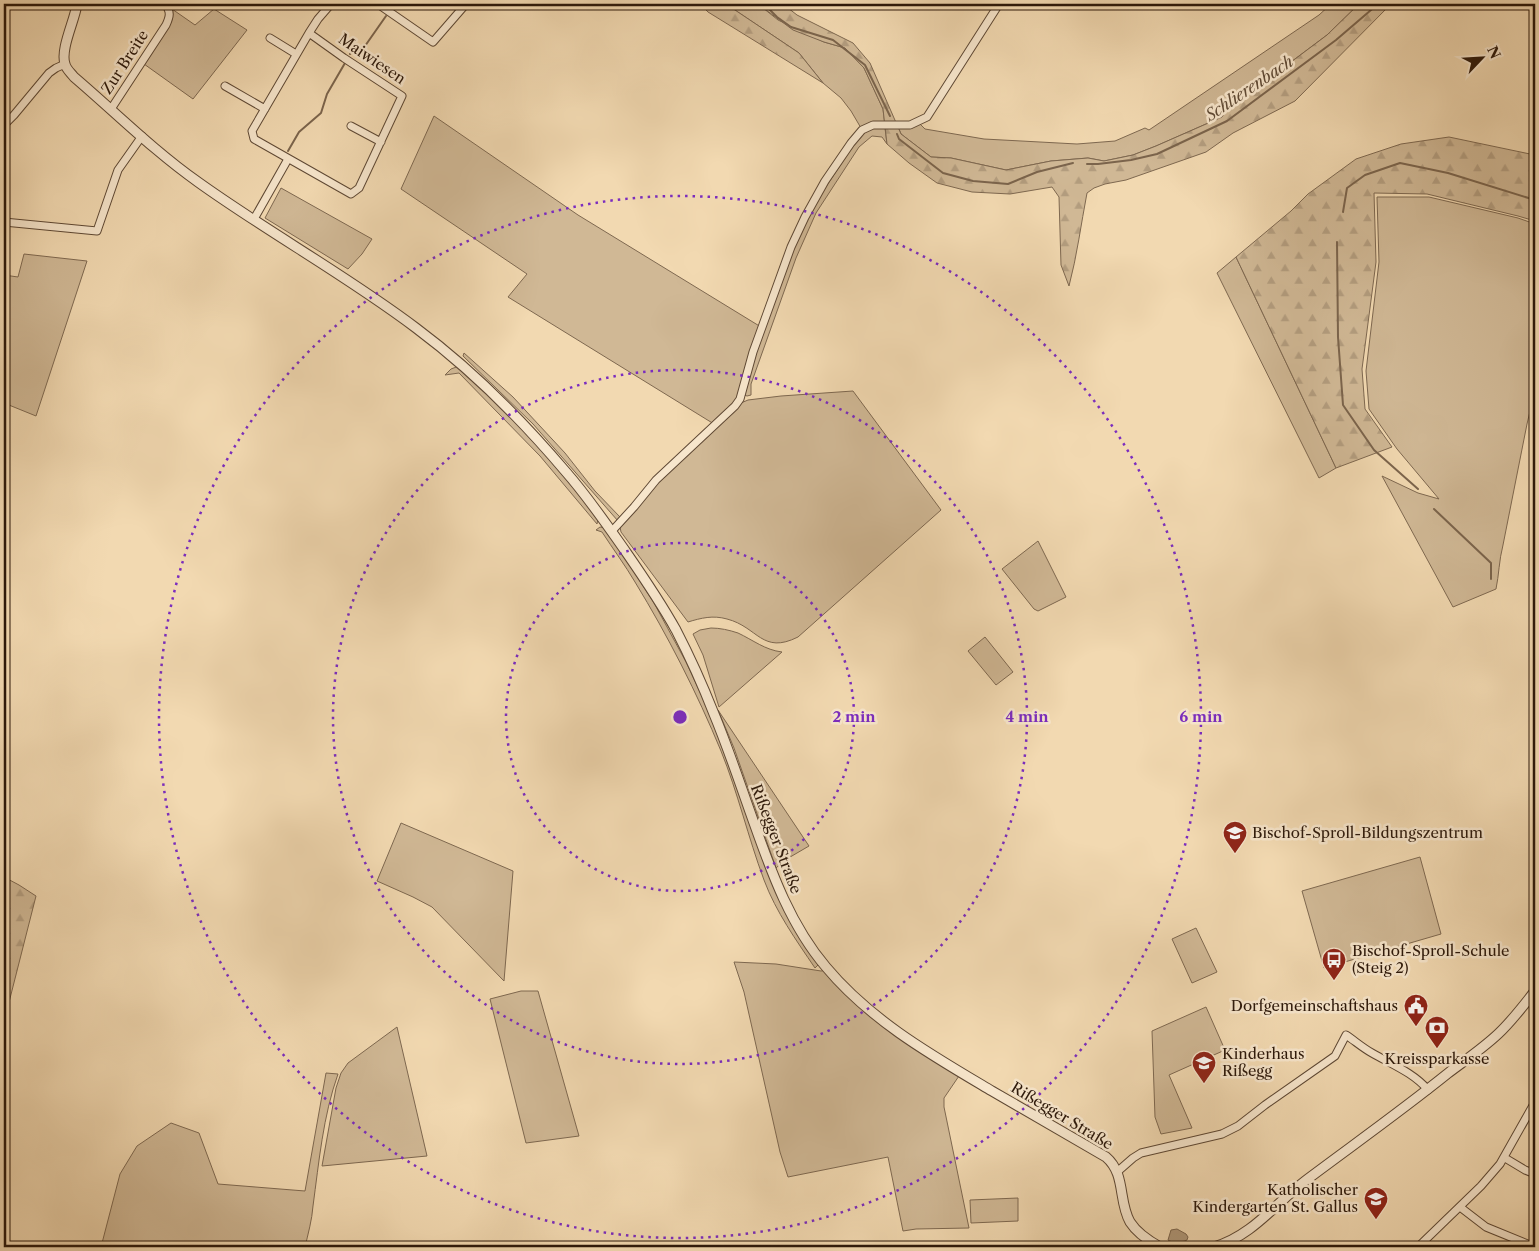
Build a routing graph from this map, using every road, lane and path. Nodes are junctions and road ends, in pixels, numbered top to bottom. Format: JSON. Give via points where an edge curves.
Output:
{"nodes":[{"id":1,"x":77,"y":4,"type":"edge"},
{"id":2,"x":164,"y":4,"type":"edge"},
{"id":3,"x":330,"y":4,"type":"edge"},
{"id":4,"x":378,"y":4,"type":"edge"},
{"id":5,"x":466,"y":4,"type":"edge"},
{"id":6,"x":998,"y":4,"type":"edge"},
{"id":7,"x":310,"y":33,"type":"junction"},
{"id":8,"x":270,"y":38,"type":"dead end"},
{"id":9,"x":296,"y":54,"type":"junction"},
{"id":10,"x":65,"y":64,"type":"junction"},
{"id":11,"x":225,"y":86,"type":"dead end"},
{"id":12,"x":265,"y":108,"type":"junction"},
{"id":13,"x":111,"y":109,"type":"junction"},
{"id":14,"x":4,"y":125,"type":"edge"},
{"id":15,"x":351,"y":126,"type":"dead end"},
{"id":16,"x":142,"y":136,"type":"junction"},
{"id":17,"x":380,"y":142,"type":"junction"},
{"id":18,"x":288,"y":159,"type":"junction"},
{"id":19,"x":254,"y":219,"type":"junction"},
{"id":20,"x":4,"y":222,"type":"edge"},
{"id":21,"x":612,"y":531,"type":"junction"},
{"id":22,"x":1535,"y":991,"type":"edge"},
{"id":23,"x":1428,"y":1090,"type":"junction"},
{"id":24,"x":1535,"y":1102,"type":"edge"},
{"id":25,"x":1505,"y":1158,"type":"junction"},
{"id":26,"x":1117,"y":1172,"type":"junction"},
{"id":27,"x":1535,"y":1174,"type":"edge"},
{"id":28,"x":1460,"y":1206,"type":"junction"},
{"id":29,"x":1160,"y":1247,"type":"edge"},
{"id":30,"x":1214,"y":1247,"type":"edge"},
{"id":31,"x":1418,"y":1247,"type":"edge"},
{"id":32,"x":1535,"y":1247,"type":"edge"}],
"edges":[{"from":1,"to":10,"type":"street","via":[[65,49]]},
{"from":2,"to":13,"type":"street","name":"Zur Breite","via":[[170,11],[166,25]]},
{"from":3,"to":7,"type":"street"},
{"from":4,"to":5,"type":"street","via":[[433,42]]},
{"from":6,"to":21,"type":"street","via":[[927,117],[910,125],[866,127],[851,143],[805,216],[791,247],[753,352],[740,399],[656,480]]},
{"from":7,"to":9,"type":"street"},
{"from":7,"to":17,"type":"street","name":"Maiwiesen","via":[[402,96]]},
{"from":8,"to":9,"type":"street"},
{"from":9,"to":12,"type":"street"},
{"from":10,"to":13,"type":"street","name":"Rißegger Straße","via":[[74,77]]},
{"from":10,"to":14,"type":"street","via":[[49,73]]},
{"from":11,"to":12,"type":"street"},
{"from":12,"to":18,"type":"street","via":[[252,131],[254,139]]},
{"from":13,"to":16,"type":"street","name":"Rißegger Straße"},
{"from":15,"to":17,"type":"street"},
{"from":16,"to":19,"type":"street","name":"Rißegger Straße","via":[[198,182]]},
{"from":16,"to":20,"type":"street","via":[[118,170],[96,231]]},
{"from":17,"to":18,"type":"street","name":"Maiwiesen","via":[[359,188],[351,194]]},
{"from":18,"to":19,"type":"street"},
{"from":19,"to":21,"type":"street","name":"Rißegger Straße","via":[[417,328],[456,360],[560,465]]},
{"from":21,"to":26,"type":"street","name":"Rißegger Straße","via":[[677,632],[730,756],[770,871],[794,919],[822,963],[862,1004],[895,1031],[1106,1157]]},
{"from":22,"to":23,"type":"street","via":[[1496,1035]]},
{"from":23,"to":26,"type":"street","via":[[1415,1078],[1346,1035],[1335,1056],[1238,1126],[1222,1134],[1141,1154]]},
{"from":23,"to":30,"type":"street","via":[[1304,1182],[1251,1229],[1230,1242]]},
{"from":24,"to":25,"type":"street"},
{"from":25,"to":27,"type":"street"},
{"from":25,"to":28,"type":"street"},
{"from":26,"to":29,"type":"street","name":"Rißegger Straße","via":[[1131,1224]]},
{"from":28,"to":31,"type":"street"},
{"from":28,"to":32,"type":"street","via":[[1486,1227]]}]}
